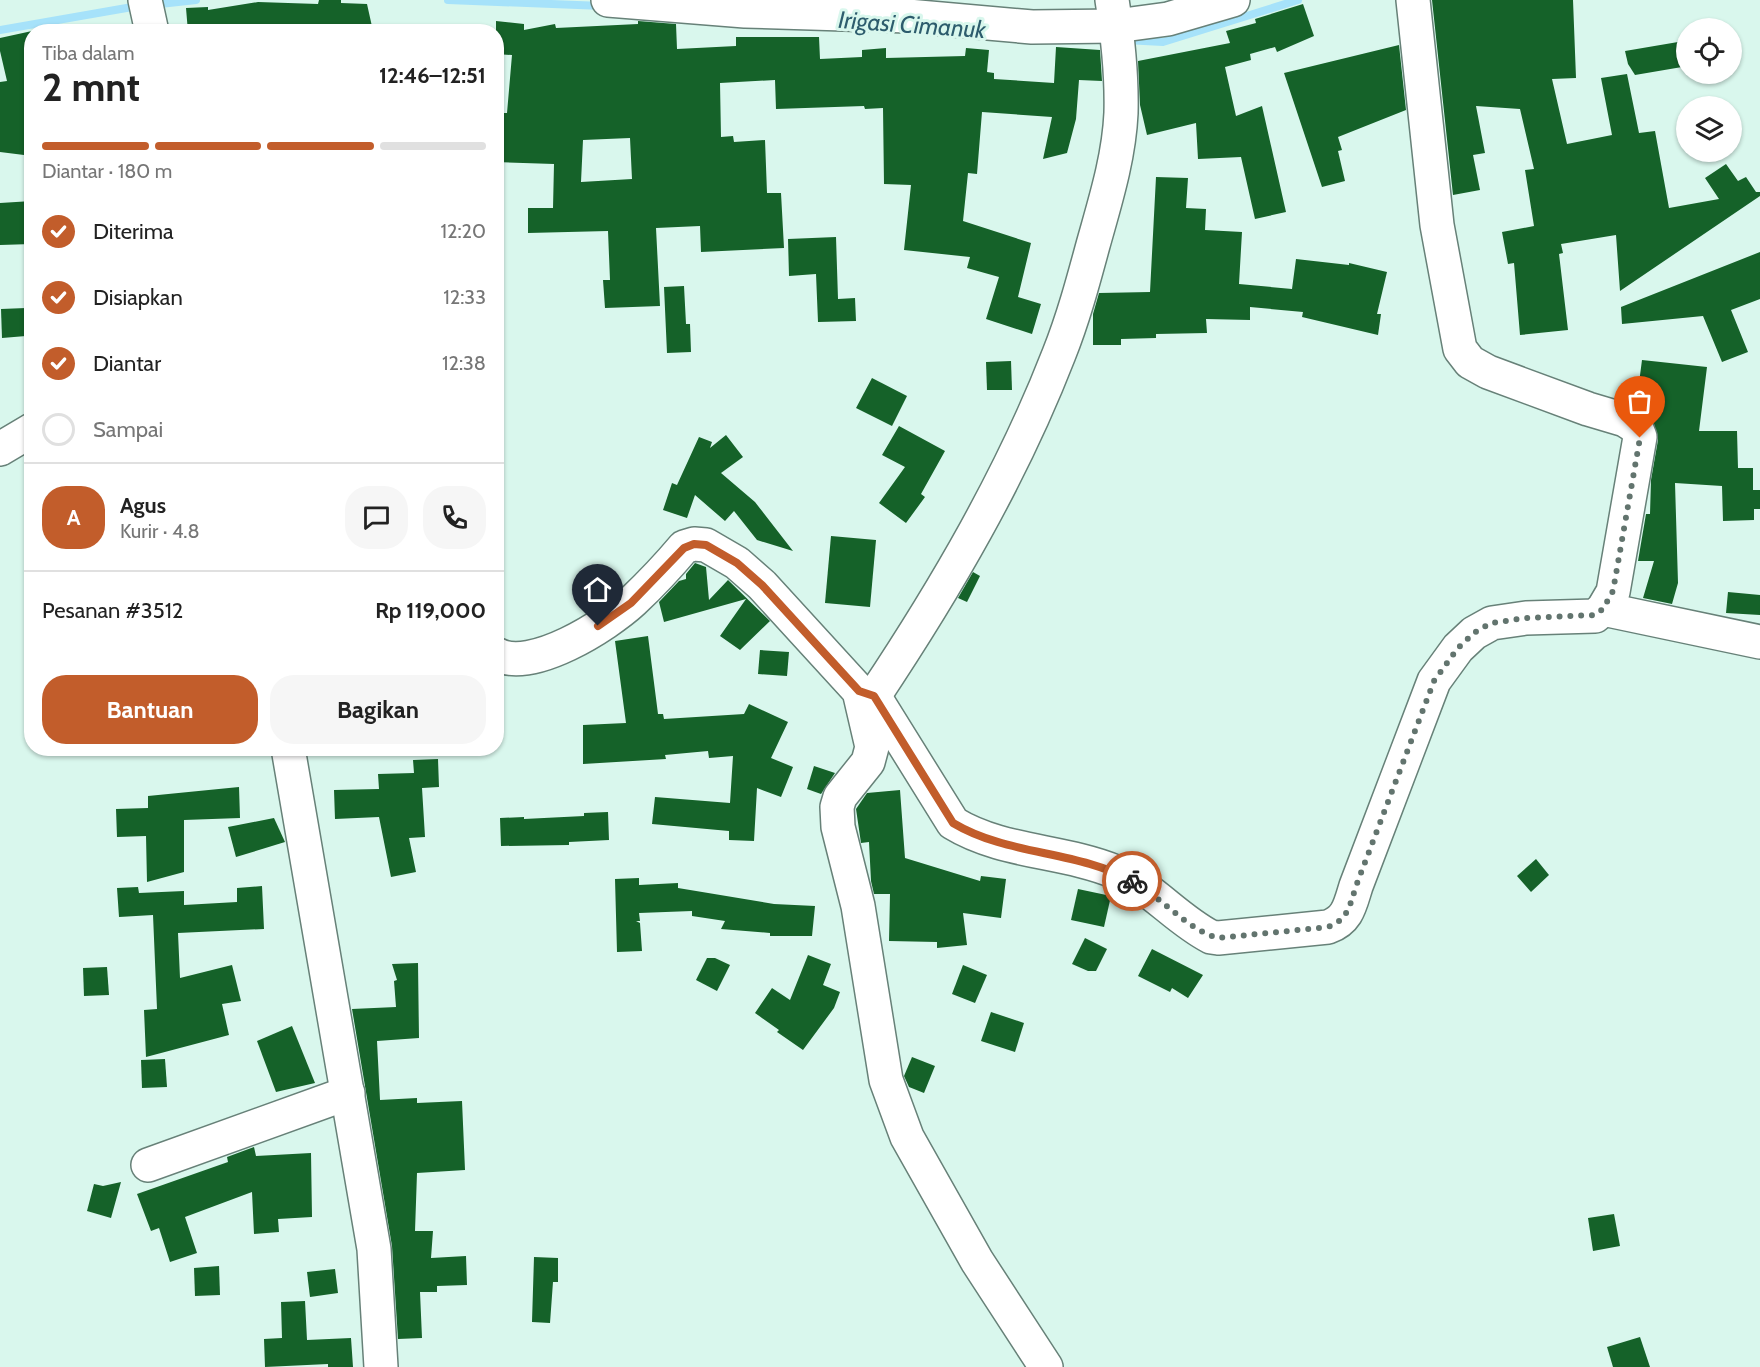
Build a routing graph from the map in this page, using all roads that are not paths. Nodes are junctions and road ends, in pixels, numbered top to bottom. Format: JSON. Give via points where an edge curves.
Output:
{"nodes":[{"id":1,"x":145,"y":0,"type":"edge"},
{"id":2,"x":608,"y":0,"type":"edge"},
{"id":3,"x":1233,"y":0,"type":"edge"},
{"id":4,"x":1413,"y":0,"type":"edge"},
{"id":5,"x":150,"y":24,"type":"edge"},
{"id":6,"x":1117,"y":32,"type":"edge"},
{"id":7,"x":24,"y":435,"type":"edge"},
{"id":8,"x":0,"y":449,"type":"edge"},
{"id":9,"x":1603,"y":609,"type":"junction"},
{"id":10,"x":1760,"y":642,"type":"edge"},
{"id":11,"x":504,"y":659,"type":"edge"},
{"id":12,"x":867,"y":694,"type":"junction"},
{"id":13,"x":289,"y":756,"type":"edge"},
{"id":14,"x":348,"y":1093,"type":"junction"},
{"id":15,"x":148,"y":1165,"type":"dead end"},
{"id":16,"x":381,"y":1367,"type":"edge"},
{"id":17,"x":1046,"y":1367,"type":"edge"}],
"edges":[{"from":1,"to":5,"type":"street"},
{"from":2,"to":6,"type":"street"},
{"from":3,"to":6,"type":"street"},
{"from":4,"to":9,"type":"street","via":[[1437,225],[1460,349],[1470,362],[1488,372],[1625,420],[1636,427],[1640,438],[1613,591]]},
{"from":6,"to":12,"type":"street","via":[[1121,113],[1111,183],[1060,352],[1025,435],[963,554],[928,613]]},
{"from":7,"to":8,"type":"street"},
{"from":9,"to":10,"type":"street"},
{"from":9,"to":12,"type":"street","via":[[1595,615],[1491,623],[1458,648],[1434,681],[1347,915],[1328,927],[1210,937],[1150,890],[1117,873],[966,831],[953,823]]},
{"from":11,"to":12,"type":"street","via":[[530,659],[571,642],[631,603],[684,548],[706,545],[737,563],[762,585]]},
{"from":12,"to":17,"type":"street","via":[[872,747],[868,762],[840,797],[837,807],[838,827],[858,906],[886,1080],[913,1148],[977,1261]]},
{"from":13,"to":14,"type":"street"},
{"from":14,"to":15,"type":"street"},
{"from":14,"to":16,"type":"street","via":[[375,1249]]}]}
